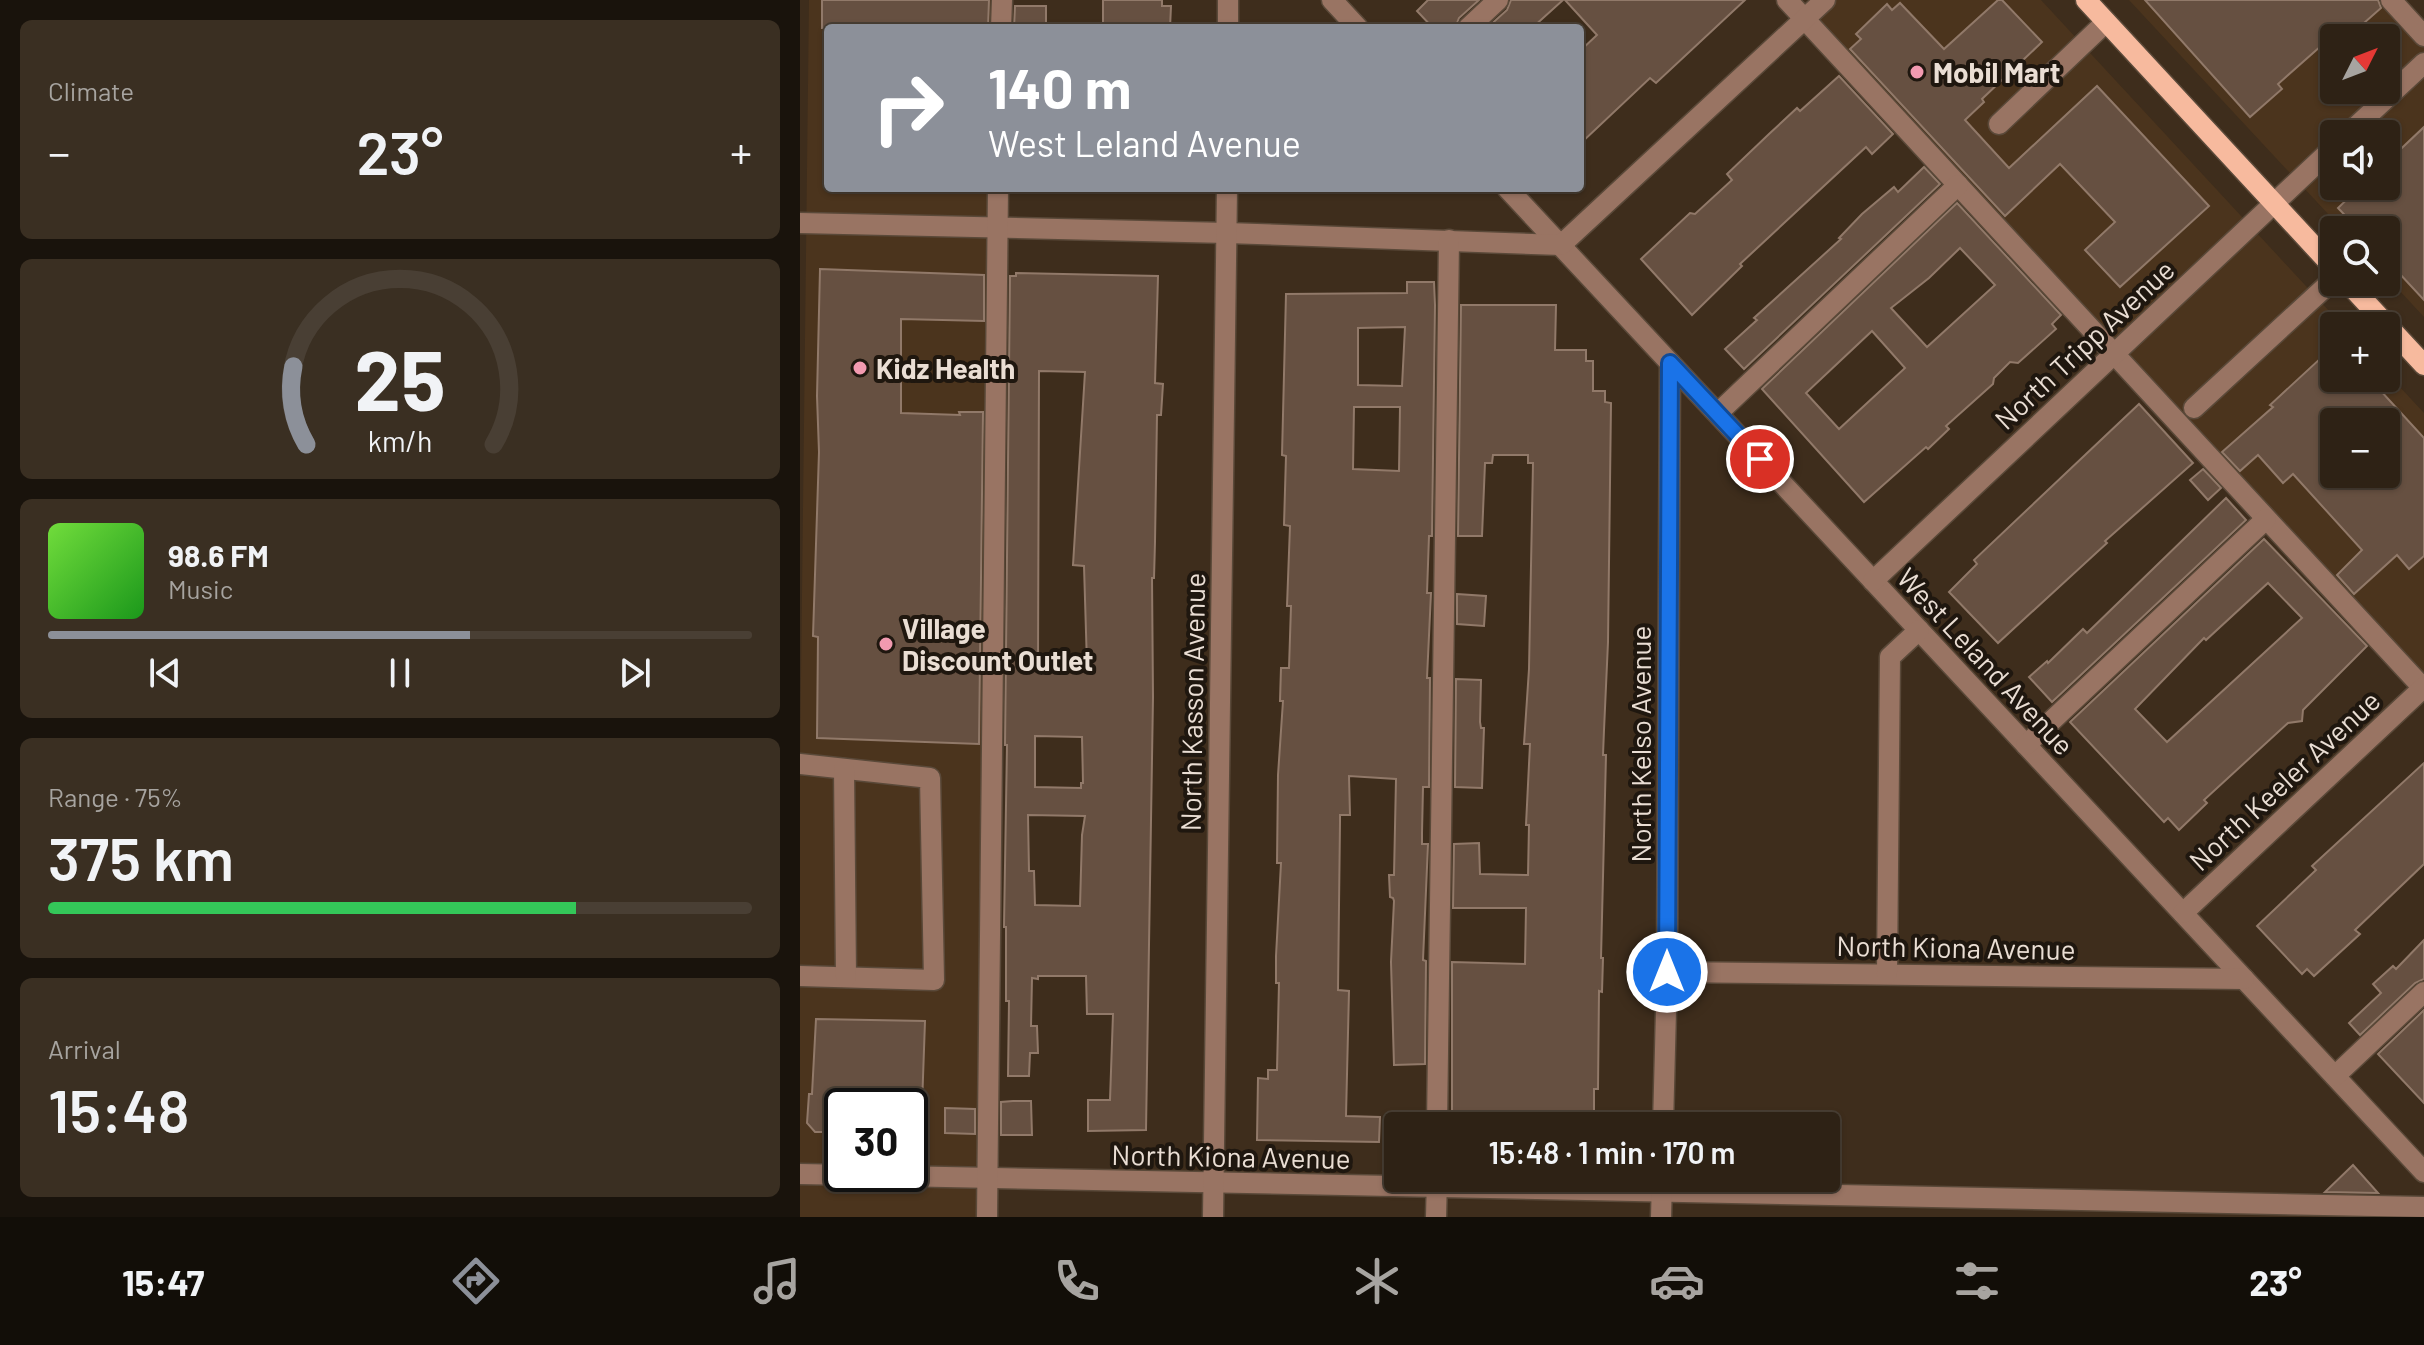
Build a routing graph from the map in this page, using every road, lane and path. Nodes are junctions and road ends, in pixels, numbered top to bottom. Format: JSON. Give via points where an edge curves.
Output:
{"nodes":[{"id":1,"x":1002,"y":0,"type":"edge"},
{"id":2,"x":1228,"y":0,"type":"edge"},
{"id":3,"x":1332,"y":0,"type":"edge"},
{"id":4,"x":1498,"y":0,"type":"edge"},
{"id":5,"x":1787,"y":0,"type":"edge"},
{"id":6,"x":1825,"y":0,"type":"edge"},
{"id":7,"x":2086,"y":0,"type":"edge"},
{"id":8,"x":2391,"y":0,"type":"edge"},
{"id":9,"x":1804,"y":19,"type":"junction"},
{"id":10,"x":2106,"y":22,"type":"junction"},
{"id":11,"x":1001,"y":24,"type":"edge"},
{"id":12,"x":1228,"y":24,"type":"edge"},
{"id":13,"x":1354,"y":24,"type":"edge"},
{"id":14,"x":1472,"y":24,"type":"edge"},
{"id":15,"x":2424,"y":36,"type":"edge"},
{"id":16,"x":2424,"y":63,"type":"edge"},
{"id":17,"x":2363,"y":120,"type":"edge"},
{"id":18,"x":1999,"y":124,"type":"dead end"},
{"id":19,"x":2320,"y":160,"type":"edge"},
{"id":20,"x":1958,"y":185,"type":"junction"},
{"id":21,"x":998,"y":192,"type":"edge"},
{"id":22,"x":1227,"y":192,"type":"edge"},
{"id":23,"x":1511,"y":192,"type":"edge"},
{"id":24,"x":2275,"y":203,"type":"junction"},
{"id":25,"x":800,"y":223,"type":"edge"},
{"id":26,"x":997,"y":228,"type":"junction"},
{"id":27,"x":1227,"y":233,"type":"junction"},
{"id":28,"x":1449,"y":240,"type":"junction"},
{"id":29,"x":1561,"y":245,"type":"junction"},
{"id":30,"x":2320,"y":253,"type":"edge"},
{"id":31,"x":2320,"y":292,"type":"edge"},
{"id":32,"x":2360,"y":296,"type":"edge"},
{"id":33,"x":2114,"y":354,"type":"junction"},
{"id":34,"x":1670,"y":363,"type":"junction"},
{"id":35,"x":2424,"y":365,"type":"edge"},
{"id":36,"x":2194,"y":408,"type":"dead end"},
{"id":37,"x":1718,"y":413,"type":"junction"},
{"id":38,"x":2266,"y":519,"type":"junction"},
{"id":39,"x":1873,"y":581,"type":"junction"},
{"id":40,"x":1919,"y":630,"type":"junction"},
{"id":41,"x":2424,"y":688,"type":"edge"},
{"id":42,"x":2026,"y":745,"type":"junction"},
{"id":43,"x":800,"y":764,"type":"edge"},
{"id":44,"x":844,"y":769,"type":"junction"},
{"id":45,"x":2183,"y":913,"type":"junction"},
{"id":46,"x":1667,"y":972,"type":"junction"},
{"id":47,"x":1887,"y":974,"type":"junction"},
{"id":48,"x":800,"y":976,"type":"edge"},
{"id":49,"x":846,"y":977,"type":"junction"},
{"id":50,"x":2244,"y":979,"type":"junction"},
{"id":51,"x":2424,"y":992,"type":"edge"},
{"id":52,"x":2335,"y":1076,"type":"junction"},
{"id":53,"x":1437,"y":1112,"type":"edge"},
{"id":54,"x":1663,"y":1112,"type":"edge"},
{"id":55,"x":2424,"y":1172,"type":"edge"},
{"id":56,"x":800,"y":1174,"type":"edge"},
{"id":57,"x":987,"y":1178,"type":"junction"},
{"id":58,"x":1213,"y":1183,"type":"junction"},
{"id":59,"x":1384,"y":1183,"type":"edge"},
{"id":60,"x":1840,"y":1190,"type":"edge"},
{"id":61,"x":1436,"y":1192,"type":"edge"},
{"id":62,"x":1662,"y":1192,"type":"edge"},
{"id":63,"x":2424,"y":1207,"type":"edge"},
{"id":64,"x":987,"y":1217,"type":"edge"},
{"id":65,"x":1213,"y":1217,"type":"edge"},
{"id":66,"x":1436,"y":1217,"type":"edge"},
{"id":67,"x":1661,"y":1217,"type":"edge"}],
"edges":[{"from":1,"to":11,"type":"street"},
{"from":2,"to":12,"type":"street"},
{"from":3,"to":13,"type":"street"},
{"from":4,"to":14,"type":"street"},
{"from":5,"to":9,"type":"street"},
{"from":6,"to":9,"type":"street"},
{"from":7,"to":10,"type":"main road"},
{"from":8,"to":15,"type":"street"},
{"from":9,"to":20,"type":"street"},
{"from":9,"to":29,"type":"street"},
{"from":10,"to":18,"type":"street"},
{"from":10,"to":24,"type":"main road"},
{"from":16,"to":17,"type":"street"},
{"from":19,"to":24,"type":"street","name":"North Tripp Avenue"},
{"from":20,"to":33,"type":"street"},
{"from":20,"to":37,"type":"street"},
{"from":21,"to":26,"type":"street"},
{"from":22,"to":27,"type":"street","name":"North Kasson Avenue"},
{"from":23,"to":29,"type":"street","name":"West Leland Avenue"},
{"from":24,"to":30,"type":"main road"},
{"from":24,"to":33,"type":"street","name":"North Tripp Avenue"},
{"from":25,"to":26,"type":"street"},
{"from":26,"to":27,"type":"street"},
{"from":26,"to":57,"type":"street"},
{"from":27,"to":28,"type":"street"},
{"from":27,"to":58,"type":"street","name":"North Kasson Avenue"},
{"from":28,"to":29,"type":"street"},
{"from":28,"to":53,"type":"street"},
{"from":29,"to":34,"type":"street","name":"West Leland Avenue"},
{"from":31,"to":36,"type":"street"},
{"from":32,"to":35,"type":"main road"},
{"from":33,"to":38,"type":"street"},
{"from":33,"to":39,"type":"street","name":"North Tripp Avenue"},
{"from":34,"to":37,"type":"street","name":"West Leland Avenue"},
{"from":34,"to":46,"type":"street","name":"North Kelso Avenue"},
{"from":37,"to":39,"type":"street","name":"West Leland Avenue"},
{"from":38,"to":41,"type":"street"},
{"from":38,"to":42,"type":"street"},
{"from":39,"to":40,"type":"street","name":"West Leland Avenue"},
{"from":40,"to":42,"type":"street","name":"West Leland Avenue"},
{"from":40,"to":47,"type":"street","via":[[1890,657]]},
{"from":41,"to":45,"type":"street","name":"North Keeler Avenue"},
{"from":42,"to":45,"type":"street","name":"West Leland Avenue"},
{"from":43,"to":44,"type":"street"},
{"from":44,"to":49,"type":"street"},
{"from":44,"to":49,"type":"street","via":[[930,778],[934,980]]},
{"from":45,"to":50,"type":"street","name":"West Leland Avenue"},
{"from":46,"to":47,"type":"street","name":"North Kiona Avenue"},
{"from":46,"to":54,"type":"street","name":"North Kelso Avenue"},
{"from":47,"to":50,"type":"street","name":"North Kiona Avenue"},
{"from":48,"to":49,"type":"street"},
{"from":50,"to":52,"type":"street","name":"West Leland Avenue"},
{"from":51,"to":52,"type":"street"},
{"from":52,"to":55,"type":"street","name":"West Leland Avenue"},
{"from":56,"to":57,"type":"street","name":"North Kiona Avenue"},
{"from":57,"to":58,"type":"street","name":"North Kiona Avenue"},
{"from":57,"to":64,"type":"street"},
{"from":58,"to":59,"type":"street","name":"North Kiona Avenue"},
{"from":58,"to":65,"type":"street","name":"North Kasson Avenue"},
{"from":60,"to":63,"type":"street","name":"North Kiona Avenue"},
{"from":61,"to":66,"type":"street"},
{"from":62,"to":67,"type":"street"}]}
